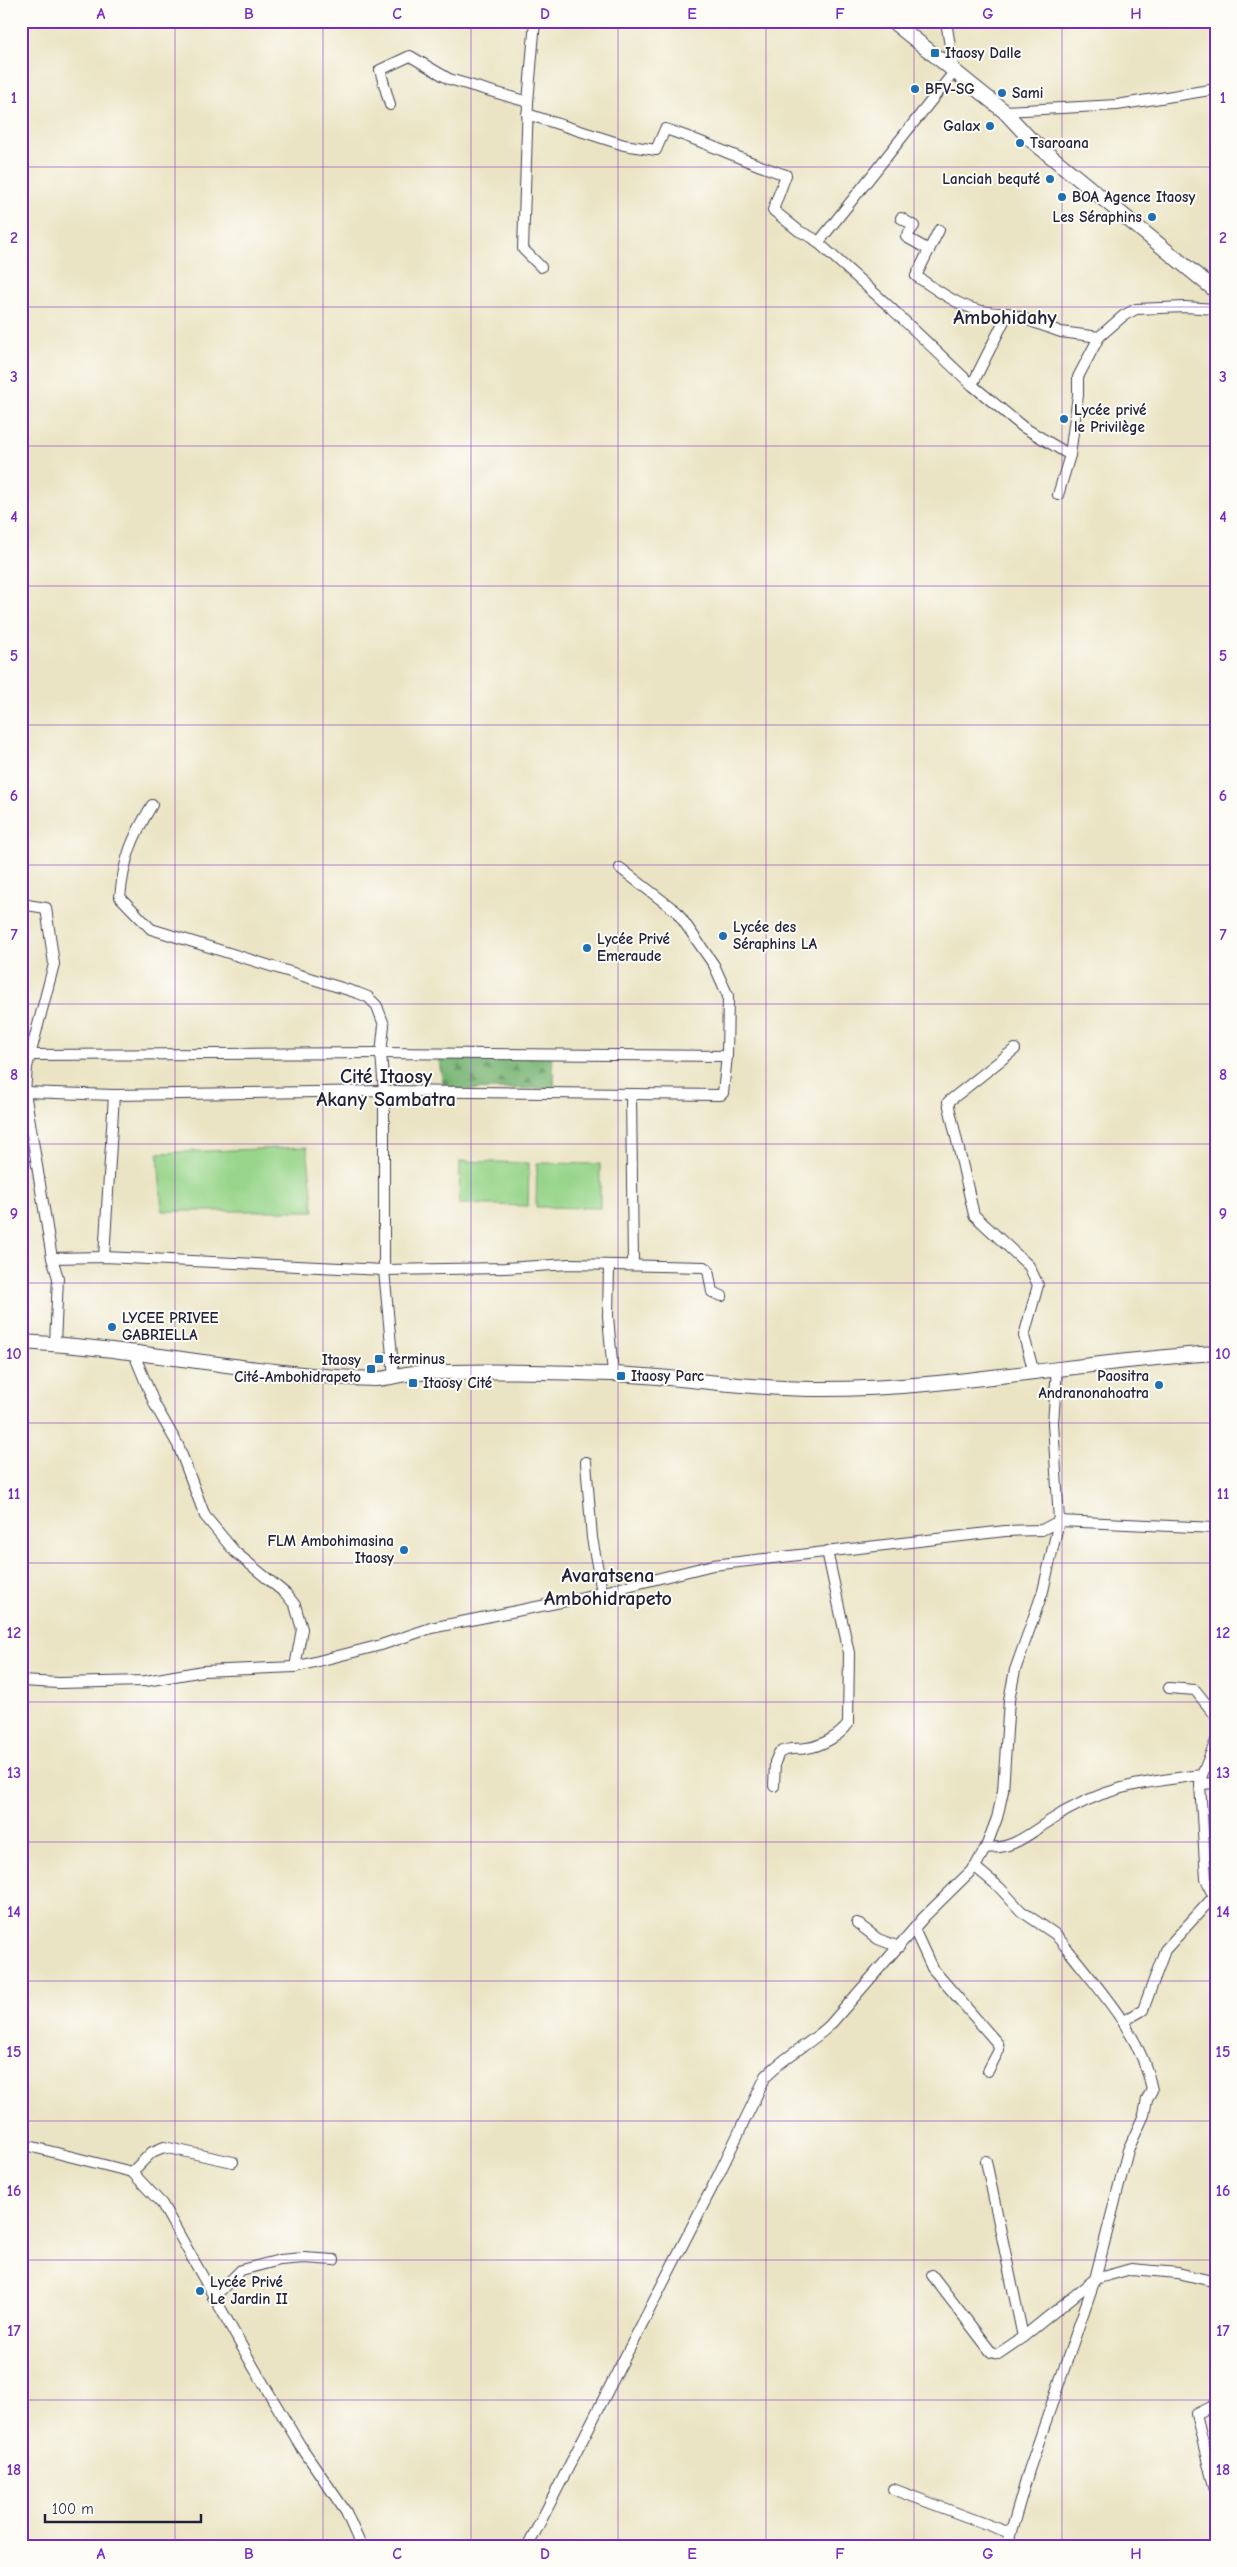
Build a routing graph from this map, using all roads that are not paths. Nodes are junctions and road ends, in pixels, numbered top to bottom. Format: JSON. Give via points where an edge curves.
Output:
{"nodes":[{"id":1,"x":535,"y":21,"type":"edge"},
{"id":2,"x":892,"y":21,"type":"edge"},
{"id":3,"x":946,"y":21,"type":"edge"},
{"id":4,"x":954,"y":72,"type":"junction"},
{"id":5,"x":1216,"y":89,"type":"edge"},
{"id":6,"x":528,"y":102,"type":"junction"},
{"id":7,"x":390,"y":104,"type":"dead end"},
{"id":8,"x":1004,"y":111,"type":"junction"},
{"id":9,"x":527,"y":114,"type":"junction"},
{"id":10,"x":901,"y":218,"type":"dead end"},
{"id":11,"x":938,"y":230,"type":"dead end"},
{"id":12,"x":818,"y":243,"type":"junction"},
{"id":13,"x":929,"y":250,"type":"junction"},
{"id":14,"x":541,"y":267,"type":"dead end"},
{"id":15,"x":1216,"y":291,"type":"edge"},
{"id":16,"x":1216,"y":309,"type":"edge"},
{"id":17,"x":1008,"y":313,"type":"junction"},
{"id":18,"x":1099,"y":337,"type":"junction"},
{"id":19,"x":972,"y":385,"type":"junction"},
{"id":20,"x":1070,"y":455,"type":"junction"},
{"id":21,"x":1058,"y":495,"type":"dead end"},
{"id":22,"x":152,"y":805,"type":"dead end"},
{"id":23,"x":620,"y":868,"type":"dead end"},
{"id":24,"x":21,"y":904,"type":"edge"},
{"id":25,"x":1016,"y":1049,"type":"dead end"},
{"id":26,"x":381,"y":1053,"type":"junction"},
{"id":27,"x":31,"y":1055,"type":"junction"},
{"id":28,"x":727,"y":1056,"type":"junction"},
{"id":29,"x":384,"y":1091,"type":"junction"},
{"id":30,"x":25,"y":1092,"type":"junction"},
{"id":31,"x":631,"y":1094,"type":"junction"},
{"id":32,"x":114,"y":1095,"type":"junction"},
{"id":33,"x":104,"y":1257,"type":"junction"},
{"id":34,"x":52,"y":1258,"type":"junction"},
{"id":35,"x":633,"y":1264,"type":"junction"},
{"id":36,"x":609,"y":1266,"type":"junction"},
{"id":37,"x":384,"y":1270,"type":"junction"},
{"id":38,"x":722,"y":1296,"type":"dead end"},
{"id":39,"x":21,"y":1342,"type":"edge"},
{"id":40,"x":55,"y":1344,"type":"junction"},
{"id":41,"x":1216,"y":1353,"type":"edge"},
{"id":42,"x":134,"y":1354,"type":"junction"},
{"id":43,"x":1057,"y":1369,"type":"junction"},
{"id":44,"x":1034,"y":1373,"type":"junction"},
{"id":45,"x":613,"y":1374,"type":"junction"},
{"id":46,"x":394,"y":1377,"type":"junction"},
{"id":47,"x":586,"y":1462,"type":"dead end"},
{"id":48,"x":1059,"y":1521,"type":"junction"},
{"id":49,"x":1216,"y":1528,"type":"edge"},
{"id":50,"x":827,"y":1551,"type":"junction"},
{"id":51,"x":602,"y":1592,"type":"junction"},
{"id":52,"x":295,"y":1668,"type":"junction"},
{"id":53,"x":21,"y":1680,"type":"edge"},
{"id":54,"x":1169,"y":1688,"type":"dead end"},
{"id":55,"x":1216,"y":1716,"type":"edge"},
{"id":56,"x":1216,"y":1741,"type":"edge"},
{"id":57,"x":1201,"y":1779,"type":"junction"},
{"id":58,"x":1216,"y":1783,"type":"edge"},
{"id":59,"x":774,"y":1786,"type":"dead end"},
{"id":60,"x":986,"y":1847,"type":"junction"},
{"id":61,"x":975,"y":1867,"type":"junction"},
{"id":62,"x":1216,"y":1894,"type":"edge"},
{"id":63,"x":857,"y":1923,"type":"dead end"},
{"id":64,"x":914,"y":1929,"type":"junction"},
{"id":65,"x":899,"y":1946,"type":"junction"},
{"id":66,"x":1124,"y":2021,"type":"junction"},
{"id":67,"x":988,"y":2070,"type":"dead end"},
{"id":68,"x":21,"y":2144,"type":"edge"},
{"id":69,"x":986,"y":2161,"type":"dead end"},
{"id":70,"x":233,"y":2162,"type":"dead end"},
{"id":71,"x":132,"y":2172,"type":"junction"},
{"id":72,"x":334,"y":2260,"type":"dead end"},
{"id":73,"x":932,"y":2275,"type":"dead end"},
{"id":74,"x":1095,"y":2279,"type":"junction"},
{"id":75,"x":1216,"y":2282,"type":"edge"},
{"id":76,"x":213,"y":2298,"type":"junction"},
{"id":77,"x":1022,"y":2337,"type":"junction"},
{"id":78,"x":1216,"y":2404,"type":"edge"},
{"id":79,"x":893,"y":2490,"type":"dead end"},
{"id":80,"x":1216,"y":2495,"type":"edge"},
{"id":81,"x":1010,"y":2533,"type":"junction"},
{"id":82,"x":360,"y":2546,"type":"edge"},
{"id":83,"x":528,"y":2546,"type":"edge"},
{"id":84,"x":1007,"y":2546,"type":"edge"}],
"edges":[{"from":1,"to":6,"type":"street"},
{"from":2,"to":4,"type":"street"},
{"from":3,"to":4,"type":"street"},
{"from":4,"to":8,"type":"street"},
{"from":4,"to":12,"type":"street"},
{"from":5,"to":8,"type":"street","via":[[1116,105]]},
{"from":6,"to":7,"type":"street","via":[[450,80],[410,56],[380,70]]},
{"from":6,"to":9,"type":"street"},
{"from":8,"to":15,"type":"street","via":[[1031,140]]},
{"from":9,"to":12,"type":"street","via":[[591,136],[656,150],[665,130],[786,175],[773,210]]},
{"from":9,"to":14,"type":"street","via":[[523,249]]},
{"from":10,"to":13,"type":"street","via":[[914,226],[906,237]]},
{"from":11,"to":13,"type":"street"},
{"from":12,"to":19,"type":"street"},
{"from":13,"to":17,"type":"street","via":[[916,276],[974,310],[987,314]]},
{"from":16,"to":18,"type":"street","via":[[1136,309]]},
{"from":17,"to":18,"type":"street","via":[[1061,332]]},
{"from":17,"to":19,"type":"street"},
{"from":18,"to":20,"type":"street","via":[[1078,376]]},
{"from":19,"to":20,"type":"street","via":[[1023,427]]},
{"from":20,"to":21,"type":"street"},
{"from":22,"to":26,"type":"street","via":[[133,837],[123,870],[120,897],[135,914],[152,929],[368,997],[377,1006],[384,1024]]},
{"from":23,"to":28,"type":"street","via":[[677,912],[714,965],[728,996]]},
{"from":24,"to":27,"type":"street","via":[[46,908],[54,964]]},
{"from":25,"to":44,"type":"street","via":[[948,1102],[974,1216],[1029,1266],[1038,1284],[1024,1336]]},
{"from":26,"to":27,"type":"street"},
{"from":26,"to":28,"type":"street"},
{"from":26,"to":29,"type":"street"},
{"from":27,"to":30,"type":"street"},
{"from":28,"to":31,"type":"street","via":[[721,1095]]},
{"from":29,"to":31,"type":"street"},
{"from":29,"to":32,"type":"street"},
{"from":29,"to":37,"type":"street"},
{"from":30,"to":32,"type":"street"},
{"from":30,"to":34,"type":"street"},
{"from":31,"to":35,"type":"street"},
{"from":32,"to":33,"type":"street"},
{"from":33,"to":34,"type":"street"},
{"from":33,"to":37,"type":"street"},
{"from":34,"to":40,"type":"street","via":[[58,1278]]},
{"from":35,"to":36,"type":"street"},
{"from":35,"to":38,"type":"street","via":[[704,1267],[708,1270],[712,1292]]},
{"from":36,"to":37,"type":"street","via":[[570,1264]]},
{"from":36,"to":45,"type":"street","via":[[608,1316]]},
{"from":37,"to":46,"type":"street"},
{"from":39,"to":40,"type":"street"},
{"from":40,"to":42,"type":"street"},
{"from":41,"to":43,"type":"street"},
{"from":42,"to":46,"type":"street","via":[[274,1370],[378,1379]]},
{"from":42,"to":52,"type":"street","via":[[155,1404],[178,1445],[205,1516],[235,1552],[286,1594],[294,1605],[302,1629]]},
{"from":43,"to":44,"type":"street"},
{"from":43,"to":48,"type":"street","via":[[1053,1423]]},
{"from":44,"to":45,"type":"street","via":[[908,1387],[814,1390],[757,1388]]},
{"from":45,"to":46,"type":"street","via":[[413,1373]]},
{"from":47,"to":51,"type":"street","via":[[592,1538]]},
{"from":48,"to":49,"type":"street"},
{"from":48,"to":50,"type":"street","via":[[1042,1530]]},
{"from":48,"to":60,"type":"street","via":[[1043,1591],[1015,1670],[1008,1715],[1003,1791]]},
{"from":50,"to":51,"type":"street","via":[[713,1566]]},
{"from":50,"to":59,"type":"street","via":[[849,1653],[848,1724],[815,1746],[779,1753],[775,1762]]},
{"from":51,"to":52,"type":"street","via":[[431,1628]]},
{"from":52,"to":53,"type":"street","via":[[202,1671],[146,1681],[59,1683]]},
{"from":54,"to":55,"type":"street","via":[[1195,1690]]},
{"from":56,"to":57,"type":"street"},
{"from":57,"to":58,"type":"street"},
{"from":57,"to":60,"type":"street","via":[[1153,1781],[1105,1792],[1069,1808],[1015,1843],[995,1849]]},
{"from":57,"to":62,"type":"street","via":[[1206,1879]]},
{"from":60,"to":61,"type":"street"},
{"from":61,"to":64,"type":"street"},
{"from":61,"to":66,"type":"street","via":[[1021,1911],[1055,1934]]},
{"from":62,"to":66,"type":"street","via":[[1165,1950],[1143,2010]]},
{"from":63,"to":65,"type":"street","via":[[878,1939]]},
{"from":64,"to":65,"type":"street"},
{"from":64,"to":67,"type":"street","via":[[936,1973],[995,2039],[999,2050]]},
{"from":65,"to":83,"type":"street","via":[[830,2025],[766,2076]]},
{"from":66,"to":74,"type":"street","via":[[1138,2047],[1152,2090],[1128,2150]]},
{"from":68,"to":71,"type":"street"},
{"from":69,"to":77,"type":"street"},
{"from":70,"to":71,"type":"street","via":[[164,2147],[152,2152]]},
{"from":71,"to":76,"type":"street","via":[[162,2204]]},
{"from":72,"to":76,"type":"street","via":[[280,2260],[241,2270]]},
{"from":73,"to":77,"type":"street","via":[[991,2352],[998,2354]]},
{"from":74,"to":75,"type":"street","via":[[1131,2269],[1178,2273]]},
{"from":74,"to":77,"type":"street"},
{"from":74,"to":81,"type":"street"},
{"from":76,"to":82,"type":"street","via":[[300,2445],[346,2512]]},
{"from":78,"to":80,"type":"street","via":[[1196,2414]]},
{"from":79,"to":81,"type":"street"},
{"from":81,"to":84,"type":"street"}]}
